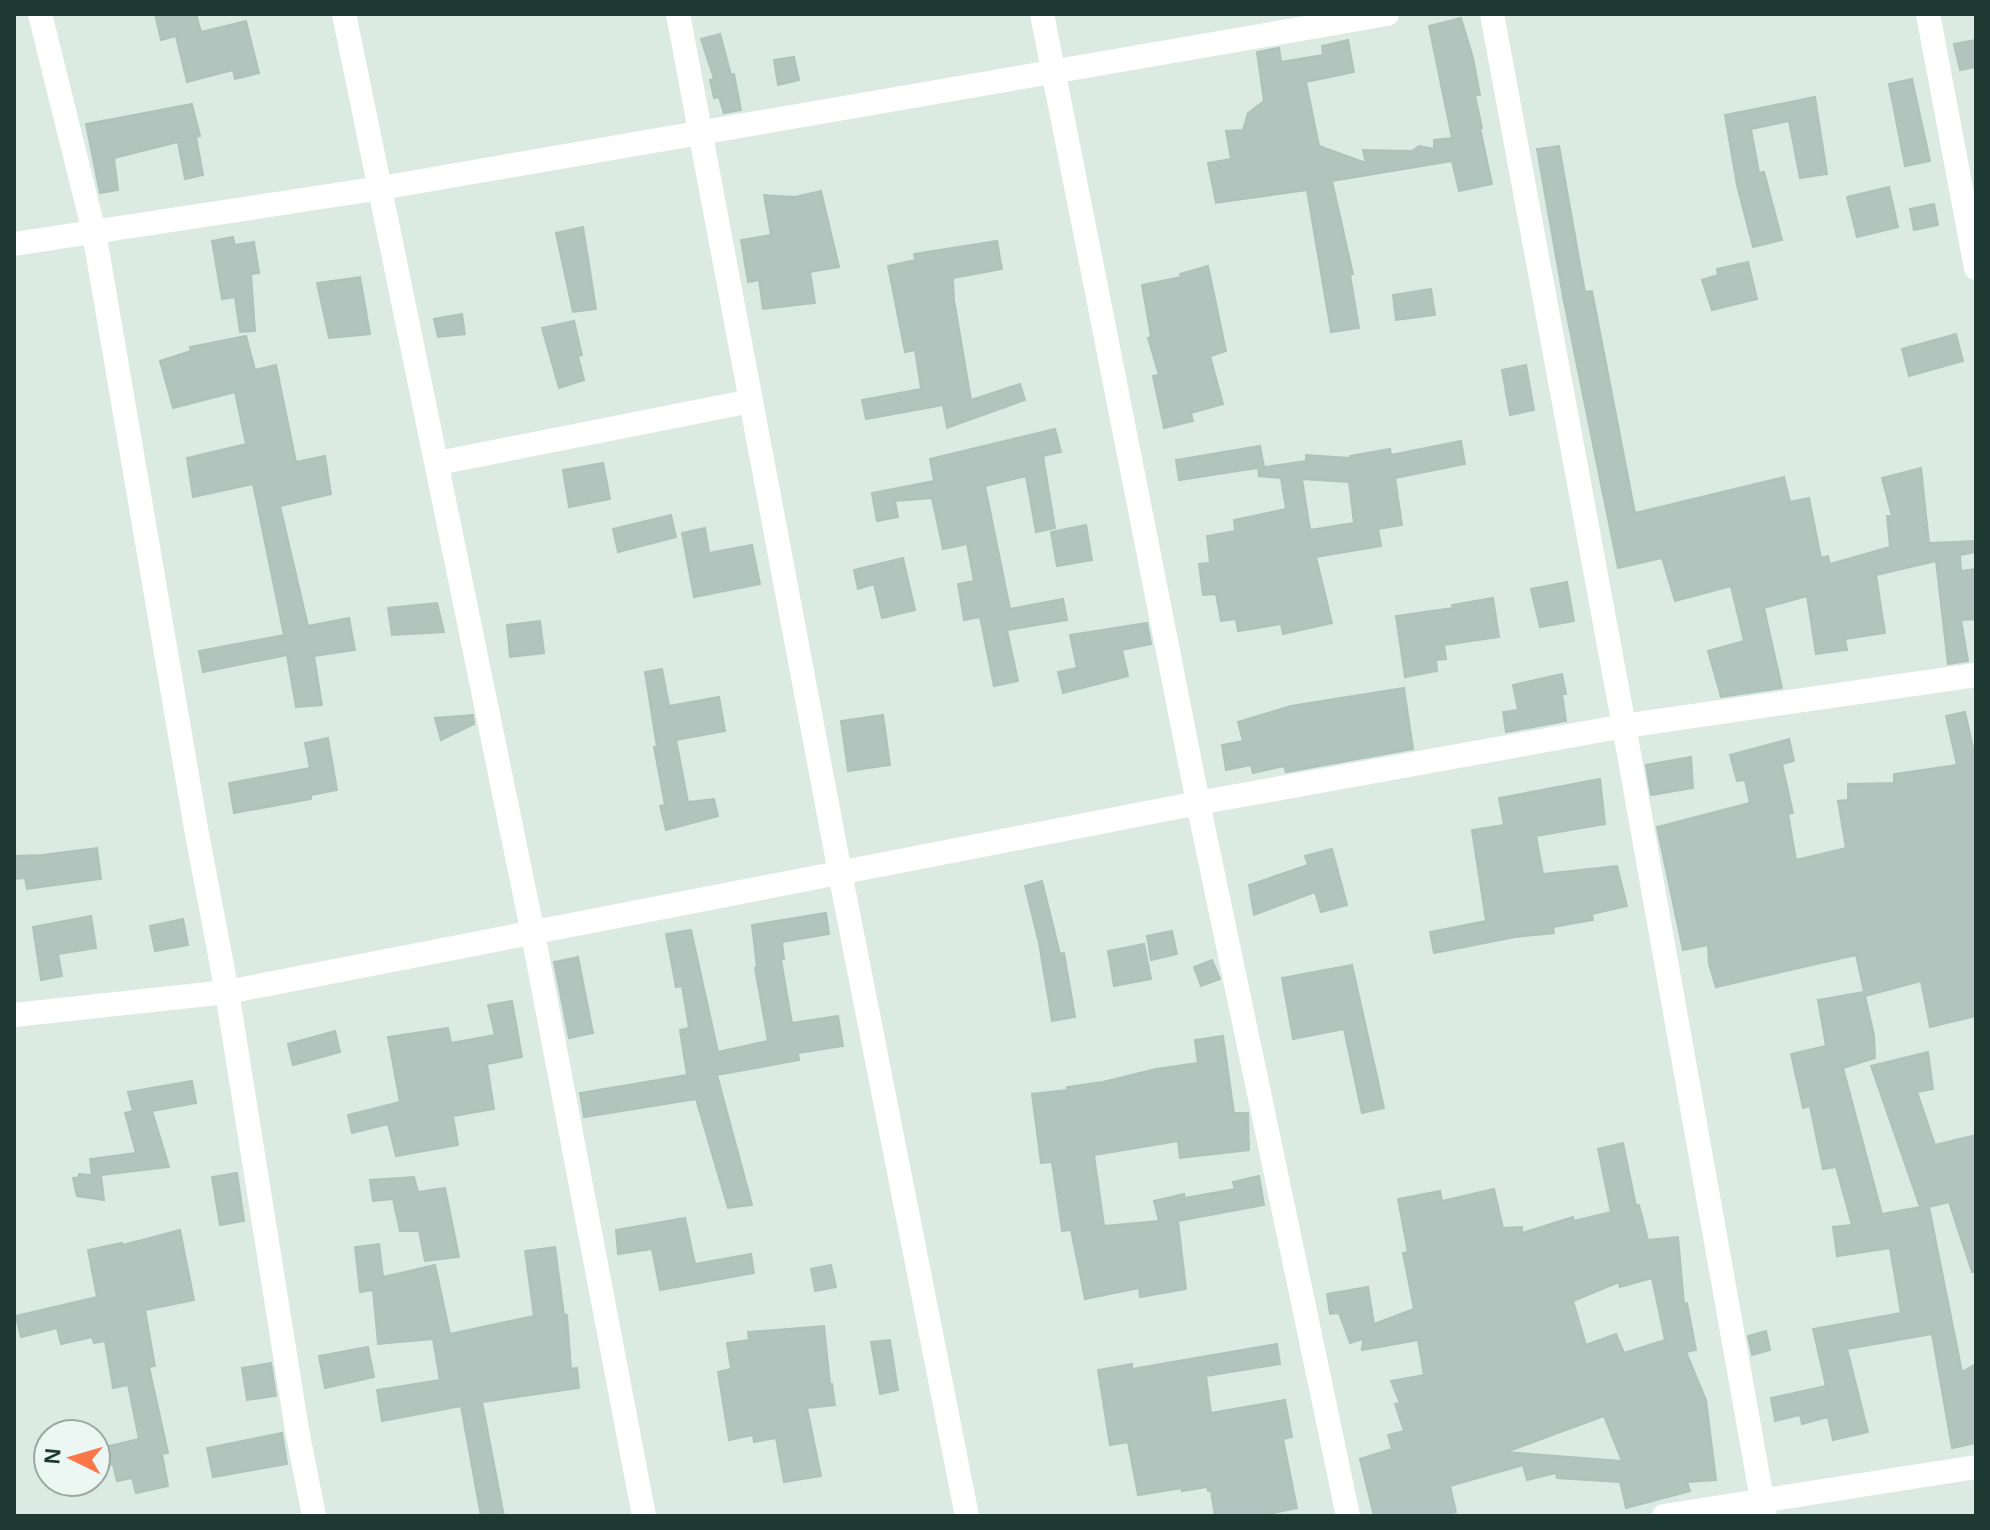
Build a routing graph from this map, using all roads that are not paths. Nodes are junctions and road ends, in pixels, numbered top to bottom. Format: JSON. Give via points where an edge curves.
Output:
{"nodes":[{"id":1,"x":40,"y":14,"type":"edge"},
{"id":2,"x":344,"y":14,"type":"edge"},
{"id":3,"x":678,"y":14,"type":"edge"},
{"id":4,"x":1042,"y":14,"type":"edge"},
{"id":5,"x":1387,"y":14,"type":"edge"},
{"id":6,"x":1492,"y":14,"type":"edge"},
{"id":7,"x":1928,"y":14,"type":"edge"},
{"id":8,"x":1052,"y":71,"type":"junction"},
{"id":9,"x":700,"y":132,"type":"junction"},
{"id":10,"x":381,"y":188,"type":"junction"},
{"id":11,"x":94,"y":232,"type":"junction"},
{"id":12,"x":14,"y":244,"type":"edge"},
{"id":13,"x":1976,"y":268,"type":"edge"},
{"id":14,"x":751,"y":401,"type":"junction"},
{"id":15,"x":438,"y":463,"type":"junction"},
{"id":16,"x":1976,"y":675,"type":"edge"},
{"id":17,"x":1624,"y":726,"type":"junction"},
{"id":18,"x":1198,"y":803,"type":"junction"},
{"id":19,"x":840,"y":873,"type":"junction"},
{"id":20,"x":533,"y":934,"type":"junction"},
{"id":21,"x":227,"y":992,"type":"junction"},
{"id":22,"x":14,"y":1015,"type":"edge"},
{"id":23,"x":1976,"y":1467,"type":"edge"},
{"id":24,"x":1764,"y":1508,"type":"edge"},
{"id":25,"x":314,"y":1516,"type":"edge"},
{"id":26,"x":644,"y":1516,"type":"edge"},
{"id":27,"x":967,"y":1516,"type":"edge"},
{"id":28,"x":1348,"y":1516,"type":"edge"},
{"id":29,"x":1664,"y":1516,"type":"edge"}],
"edges":[{"from":1,"to":11,"type":"street"},
{"from":2,"to":10,"type":"street"},
{"from":3,"to":9,"type":"street"},
{"from":4,"to":8,"type":"street"},
{"from":5,"to":8,"type":"street"},
{"from":6,"to":17,"type":"street"},
{"from":7,"to":13,"type":"street"},
{"from":8,"to":9,"type":"street"},
{"from":8,"to":18,"type":"street"},
{"from":9,"to":10,"type":"street"},
{"from":9,"to":14,"type":"street"},
{"from":10,"to":11,"type":"street"},
{"from":10,"to":15,"type":"street"},
{"from":11,"to":12,"type":"street"},
{"from":11,"to":21,"type":"street"},
{"from":14,"to":15,"type":"street"},
{"from":14,"to":19,"type":"street"},
{"from":15,"to":20,"type":"street"},
{"from":16,"to":17,"type":"street"},
{"from":17,"to":18,"type":"street"},
{"from":17,"to":24,"type":"street"},
{"from":18,"to":19,"type":"street"},
{"from":18,"to":28,"type":"street"},
{"from":19,"to":20,"type":"street"},
{"from":19,"to":27,"type":"street"},
{"from":20,"to":21,"type":"street"},
{"from":20,"to":26,"type":"street"},
{"from":21,"to":22,"type":"street"},
{"from":21,"to":25,"type":"street"},
{"from":23,"to":24,"type":"street"},
{"from":24,"to":29,"type":"street"}]}
